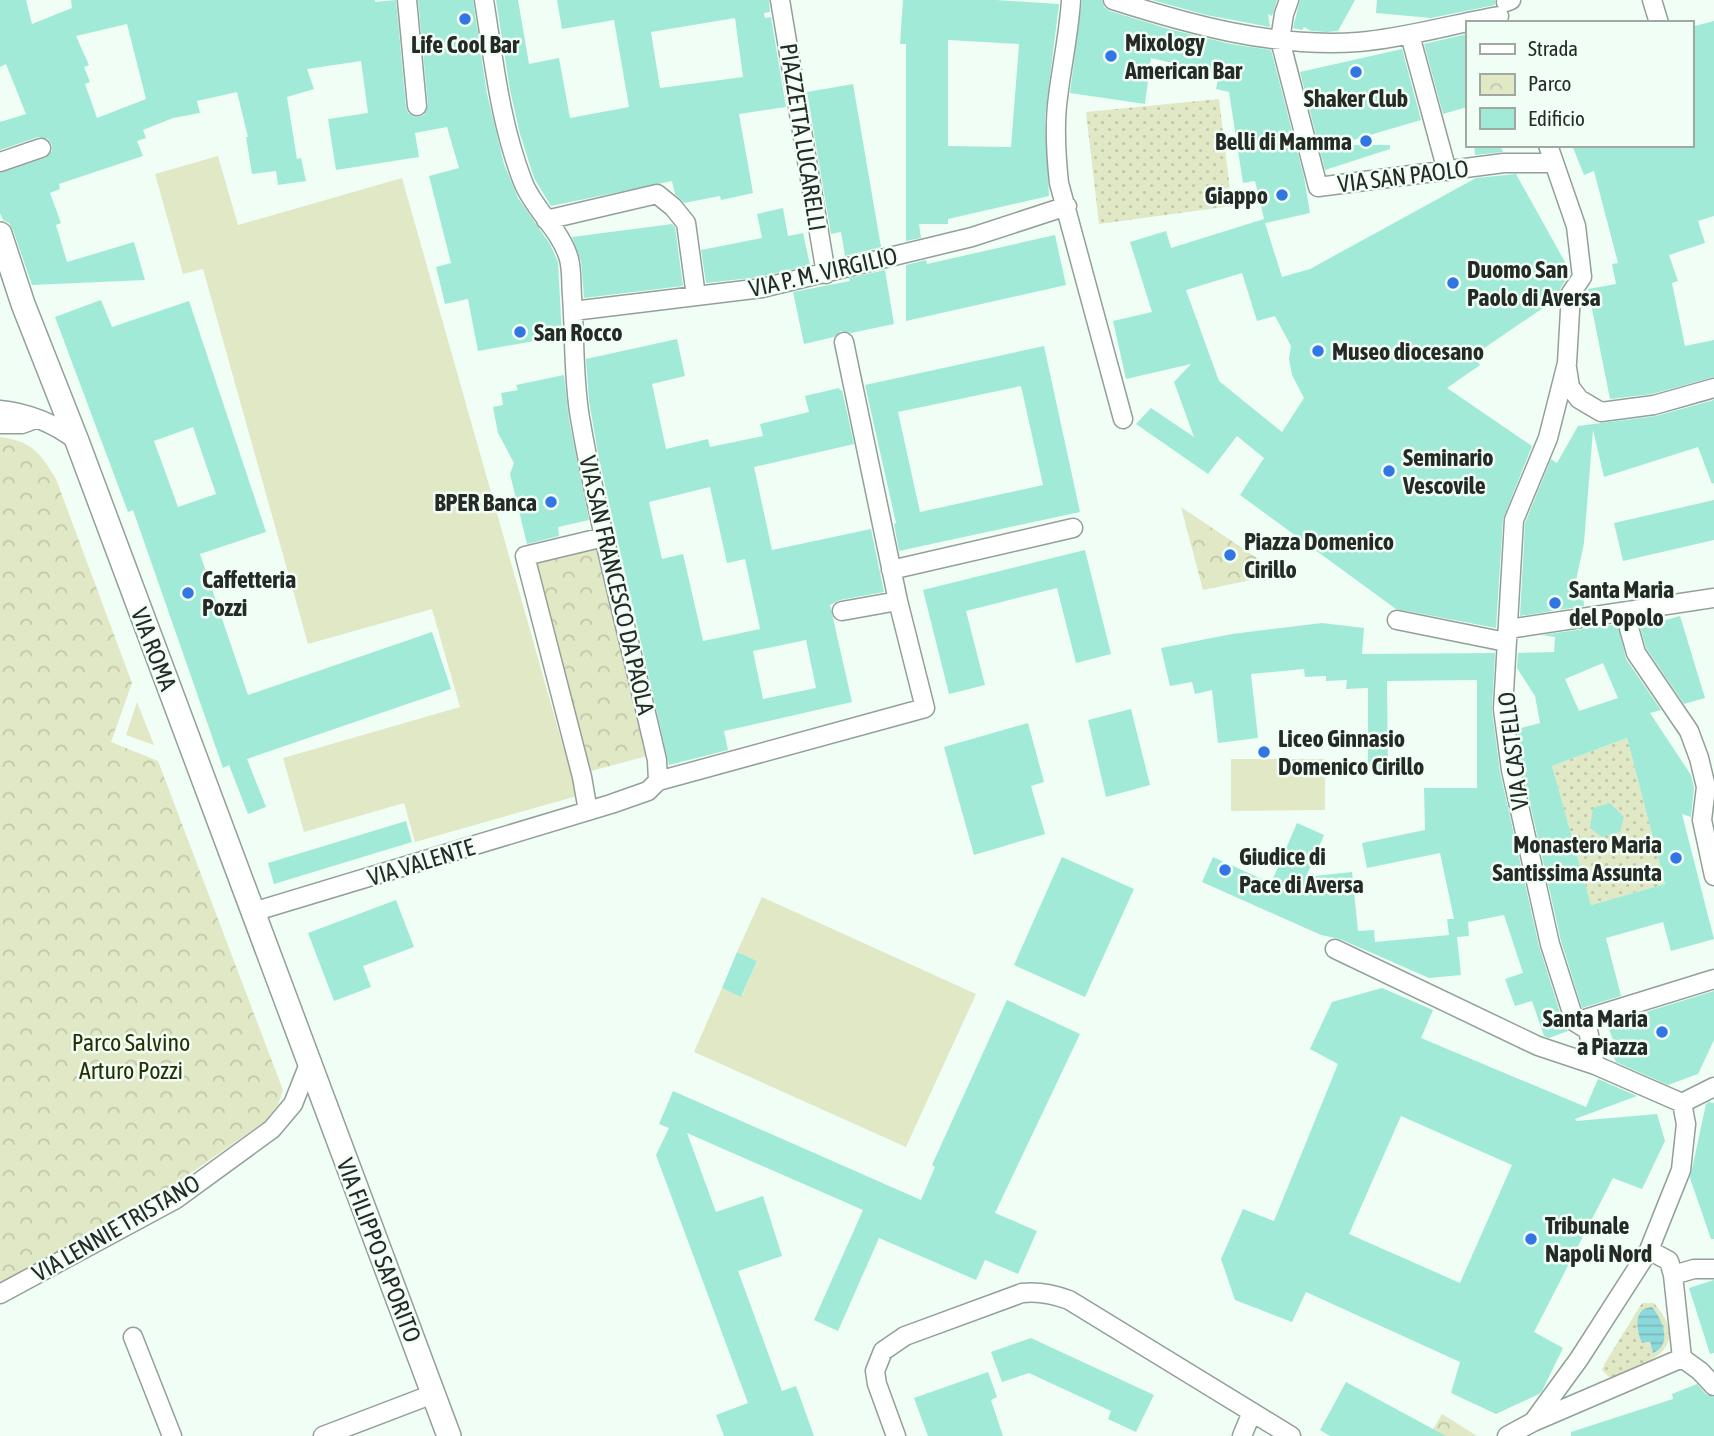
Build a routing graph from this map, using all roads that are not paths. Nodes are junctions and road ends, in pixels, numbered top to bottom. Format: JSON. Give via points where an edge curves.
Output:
{"nodes":[{"id":1,"x":407,"y":0,"type":"edge"},
{"id":2,"x":484,"y":0,"type":"edge"},
{"id":3,"x":780,"y":0,"type":"edge"},
{"id":4,"x":1071,"y":0,"type":"edge"},
{"id":5,"x":1113,"y":0,"type":"edge"},
{"id":6,"x":1289,"y":0,"type":"edge"},
{"id":7,"x":1652,"y":0,"type":"edge"},
{"id":8,"x":1505,"y":8,"type":"edge"},
{"id":9,"x":1658,"y":21,"type":"edge"},
{"id":10,"x":1410,"y":35,"type":"junction"},
{"id":11,"x":1280,"y":40,"type":"junction"},
{"id":12,"x":417,"y":106,"type":"dead end"},
{"id":13,"x":1549,"y":147,"type":"edge"},
{"id":14,"x":41,"y":148,"type":"dead end"},
{"id":15,"x":0,"y":162,"type":"edge"},
{"id":16,"x":1554,"y":163,"type":"junction"},
{"id":17,"x":1447,"y":171,"type":"junction"},
{"id":18,"x":1067,"y":206,"type":"junction"},
{"id":19,"x":546,"y":220,"type":"junction"},
{"id":20,"x":0,"y":234,"type":"edge"},
{"id":21,"x":826,"y":274,"type":"junction"},
{"id":22,"x":696,"y":296,"type":"junction"},
{"id":23,"x":573,"y":311,"type":"junction"},
{"id":24,"x":844,"y":342,"type":"dead end"},
{"id":25,"x":1567,"y":363,"type":"junction"},
{"id":26,"x":1714,"y":388,"type":"edge"},
{"id":27,"x":0,"y":410,"type":"edge"},
{"id":28,"x":35,"y":419,"type":"junction"},
{"id":29,"x":1123,"y":419,"type":"dead end"},
{"id":30,"x":0,"y":424,"type":"edge"},
{"id":31,"x":77,"y":441,"type":"junction"},
{"id":32,"x":1073,"y":528,"type":"dead end"},
{"id":33,"x":604,"y":537,"type":"junction"},
{"id":34,"x":891,"y":570,"type":"junction"},
{"id":35,"x":1714,"y":598,"type":"edge"},
{"id":36,"x":898,"y":601,"type":"junction"},
{"id":37,"x":842,"y":611,"type":"dead end"},
{"id":38,"x":1630,"y":612,"type":"junction"},
{"id":39,"x":1397,"y":620,"type":"dead end"},
{"id":40,"x":1507,"y":636,"type":"junction"},
{"id":41,"x":658,"y":781,"type":"junction"},
{"id":42,"x":588,"y":811,"type":"junction"},
{"id":43,"x":1708,"y":826,"type":"edge"},
{"id":44,"x":1714,"y":876,"type":"edge"},
{"id":45,"x":253,"y":912,"type":"junction"},
{"id":46,"x":1335,"y":948,"type":"dead end"},
{"id":47,"x":1714,"y":979,"type":"edge"},
{"id":48,"x":1575,"y":1022,"type":"junction"},
{"id":49,"x":309,"y":1064,"type":"junction"},
{"id":50,"x":1595,"y":1065,"type":"junction"},
{"id":51,"x":1714,"y":1087,"type":"edge"},
{"id":52,"x":1682,"y":1103,"type":"junction"},
{"id":53,"x":1649,"y":1250,"type":"junction"},
{"id":54,"x":1714,"y":1269,"type":"edge"},
{"id":55,"x":1673,"y":1275,"type":"junction"},
{"id":56,"x":0,"y":1294,"type":"edge"},
{"id":57,"x":133,"y":1337,"type":"dead end"},
{"id":58,"x":1682,"y":1358,"type":"junction"},
{"id":59,"x":1714,"y":1386,"type":"edge"},
{"id":60,"x":433,"y":1394,"type":"junction"},
{"id":61,"x":1252,"y":1412,"type":"junction"},
{"id":62,"x":1533,"y":1422,"type":"junction"},
{"id":63,"x":172,"y":1436,"type":"edge"},
{"id":64,"x":323,"y":1436,"type":"edge"},
{"id":65,"x":449,"y":1436,"type":"edge"},
{"id":66,"x":896,"y":1436,"type":"edge"},
{"id":67,"x":1241,"y":1436,"type":"edge"},
{"id":68,"x":1291,"y":1436,"type":"edge"},
{"id":69,"x":1507,"y":1436,"type":"edge"}],
"edges":[{"from":1,"to":12,"type":"street"},
{"from":2,"to":19,"type":"street","name":"VIA SAN FRANCESCO DA PAOLA","via":[[499,102],[511,148],[524,185]]},
{"from":3,"to":21,"type":"street","name":"PIAZZETTA LUCARELLI"},
{"from":4,"to":18,"type":"street","via":[[1057,99],[1055,153]]},
{"from":5,"to":11,"type":"street","via":[[1170,18]]},
{"from":6,"to":11,"type":"street"},
{"from":7,"to":9,"type":"street"},
{"from":8,"to":10,"type":"street"},
{"from":10,"to":11,"type":"street","via":[[1356,42]]},
{"from":10,"to":17,"type":"street"},
{"from":11,"to":17,"type":"street","name":"VIA SAN PAOLO","via":[[1318,187]]},
{"from":13,"to":16,"type":"street","name":"VIA CASTELLO"},
{"from":14,"to":15,"type":"street"},
{"from":16,"to":17,"type":"street","name":"VIA SAN PAOLO","via":[[1504,163]]},
{"from":16,"to":25,"type":"street","name":"VIA CASTELLO","via":[[1576,226],[1581,260],[1582,277],[1572,293]]},
{"from":18,"to":21,"type":"street","name":"VIA P. M. VIRGILIO","via":[[972,237]]},
{"from":18,"to":29,"type":"street"},
{"from":19,"to":22,"type":"street","via":[[657,194],[686,223]]},
{"from":19,"to":23,"type":"street","name":"VIA SAN FRANCESCO DA PAOLA","via":[[570,260]]},
{"from":20,"to":31,"type":"street","name":"VIA ROMA"},
{"from":21,"to":22,"type":"street","name":"VIA P. M. VIRGILIO"},
{"from":22,"to":23,"type":"street","name":"VIA P. M. VIRGILIO"},
{"from":23,"to":33,"type":"street","name":"VIA SAN FRANCESCO DA PAOLA","via":[[579,416]]},
{"from":24,"to":34,"type":"street"},
{"from":25,"to":26,"type":"street","via":[[1570,387],[1579,399],[1601,412],[1654,405]]},
{"from":25,"to":40,"type":"street","name":"VIA CASTELLO","via":[[1548,438],[1514,520]]},
{"from":27,"to":28,"type":"street"},
{"from":28,"to":30,"type":"street"},
{"from":28,"to":31,"type":"street","via":[[58,426]]},
{"from":31,"to":45,"type":"street","name":"VIA ROMA"},
{"from":32,"to":34,"type":"street"},
{"from":33,"to":41,"type":"street","name":"VIA SAN FRANCESCO DA PAOLA","via":[[657,760]]},
{"from":33,"to":42,"type":"street","via":[[525,556]]},
{"from":34,"to":36,"type":"street"},
{"from":35,"to":38,"type":"street"},
{"from":36,"to":37,"type":"street"},
{"from":36,"to":41,"type":"street","via":[[925,708]]},
{"from":38,"to":40,"type":"street"},
{"from":38,"to":43,"type":"street","via":[[1636,653],[1689,731],[1699,758]]},
{"from":39,"to":40,"type":"street"},
{"from":40,"to":48,"type":"street","name":"VIA CASTELLO","via":[[1503,709],[1510,770],[1550,944]]},
{"from":41,"to":42,"type":"street","via":[[648,791]]},
{"from":42,"to":45,"type":"street","name":"VIA VALENTE"},
{"from":43,"to":44,"type":"street"},
{"from":45,"to":49,"type":"street","name":"VIA ROMA"},
{"from":46,"to":50,"type":"street","via":[[1538,1046]]},
{"from":47,"to":48,"type":"street"},
{"from":48,"to":50,"type":"street","name":"VIA CASTELLO","via":[[1588,1030]]},
{"from":49,"to":56,"type":"street","name":"VIA LENNIE TRISTANO","via":[[293,1104],[272,1129],[176,1199]]},
{"from":49,"to":60,"type":"street","name":"VIA FILIPPO SAPORITO"},
{"from":50,"to":52,"type":"street"},
{"from":51,"to":52,"type":"street"},
{"from":52,"to":53,"type":"street","via":[[1686,1124],[1681,1170]]},
{"from":53,"to":55,"type":"street","via":[[1669,1261]]},
{"from":53,"to":62,"type":"street","via":[[1580,1359]]},
{"from":54,"to":55,"type":"street"},
{"from":55,"to":58,"type":"street"},
{"from":57,"to":63,"type":"street"},
{"from":58,"to":59,"type":"street"},
{"from":58,"to":62,"type":"street"},
{"from":60,"to":64,"type":"street"},
{"from":60,"to":65,"type":"street","name":"VIA FILIPPO SAPORITO"},
{"from":61,"to":66,"type":"street","via":[[1069,1300],[1033,1292],[905,1336],[883,1351],[875,1371]]},
{"from":61,"to":67,"type":"street"},
{"from":61,"to":68,"type":"street"},
{"from":62,"to":69,"type":"street"}]}
